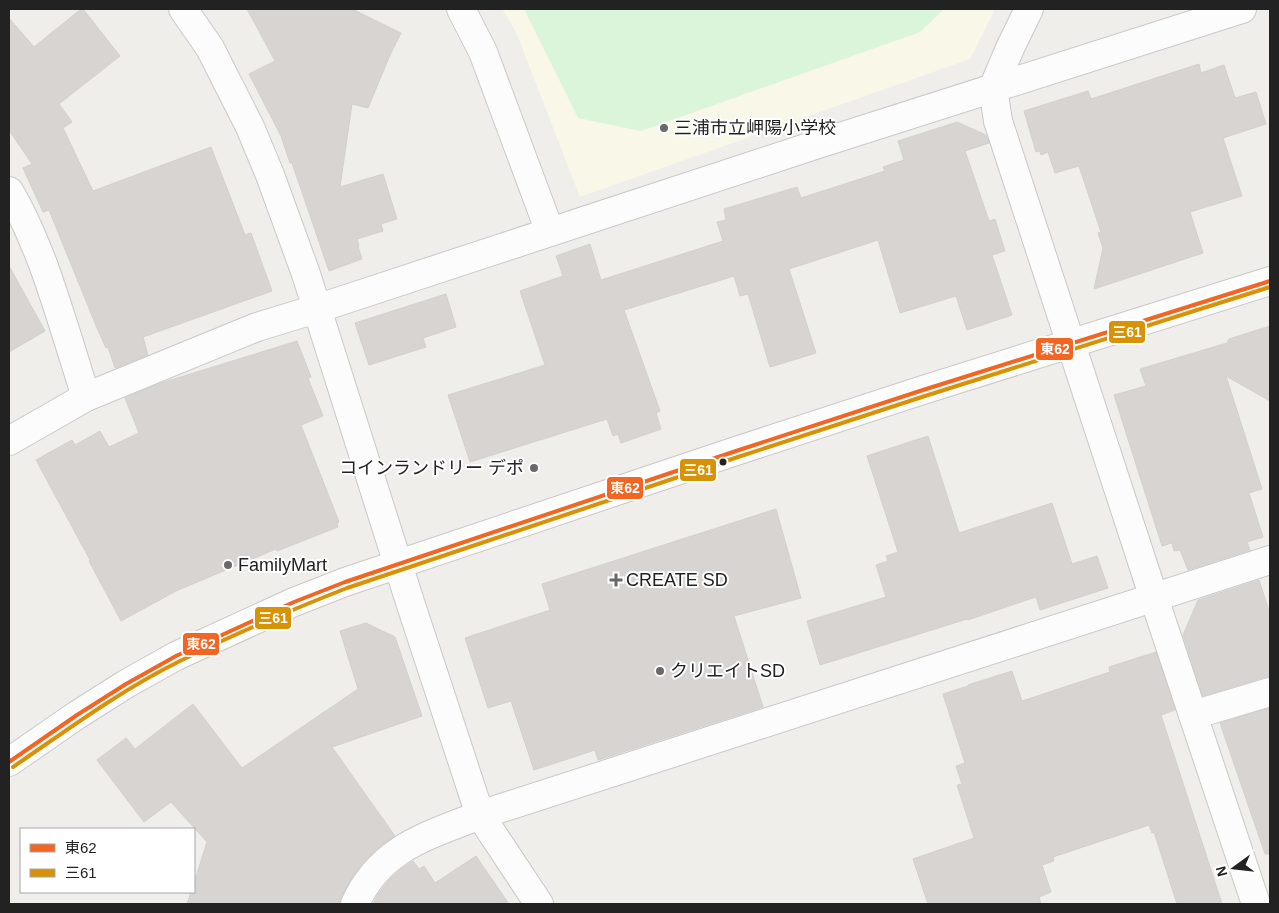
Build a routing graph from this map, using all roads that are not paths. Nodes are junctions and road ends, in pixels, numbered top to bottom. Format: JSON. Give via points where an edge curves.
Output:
{"nodes":[{"id":1,"x":183,"y":9,"type":"edge"},
{"id":2,"x":461,"y":9,"type":"edge"},
{"id":3,"x":1029,"y":9,"type":"edge"},
{"id":4,"x":1242,"y":9,"type":"edge"},
{"id":5,"x":993,"y":88,"type":"junction"},
{"id":6,"x":9,"y":191,"type":"edge"},
{"id":7,"x":550,"y":232,"type":"junction"},
{"id":8,"x":1270,"y":281,"type":"edge"},
{"id":9,"x":316,"y":309,"type":"junction"},
{"id":10,"x":1071,"y":344,"type":"junction"},
{"id":11,"x":86,"y":397,"type":"junction"},
{"id":12,"x":9,"y":441,"type":"edge"},
{"id":13,"x":1270,"y":560,"type":"edge"},
{"id":14,"x":398,"y":564,"type":"junction"},
{"id":15,"x":1154,"y":598,"type":"junction"},
{"id":16,"x":1270,"y":692,"type":"edge"},
{"id":17,"x":1193,"y":715,"type":"junction"},
{"id":18,"x":9,"y":762,"type":"edge"},
{"id":19,"x":480,"y":815,"type":"junction"},
{"id":20,"x":355,"y":904,"type":"edge"},
{"id":21,"x":539,"y":904,"type":"edge"},
{"id":22,"x":1256,"y":904,"type":"edge"}],
"edges":[{"from":1,"to":9,"type":"street","via":[[210,48],[250,127],[306,274]]},
{"from":2,"to":7,"type":"street","via":[[483,52]]},
{"from":3,"to":5,"type":"street"},
{"from":4,"to":5,"type":"street"},
{"from":5,"to":7,"type":"street"},
{"from":5,"to":10,"type":"street","via":[[998,121]]},
{"from":6,"to":11,"type":"street","via":[[46,272]]},
{"from":7,"to":9,"type":"street"},
{"from":8,"to":10,"type":"street"},
{"from":9,"to":11,"type":"street","via":[[257,327]]},
{"from":9,"to":14,"type":"street"},
{"from":10,"to":14,"type":"street"},
{"from":10,"to":15,"type":"street"},
{"from":11,"to":12,"type":"street"},
{"from":13,"to":15,"type":"street"},
{"from":14,"to":18,"type":"street","via":[[294,602],[176,656],[77,714]]},
{"from":14,"to":19,"type":"street"},
{"from":15,"to":17,"type":"street"},
{"from":15,"to":19,"type":"street"},
{"from":16,"to":17,"type":"street"},
{"from":17,"to":22,"type":"street"},
{"from":19,"to":20,"type":"street","via":[[417,840],[395,853],[373,874]]},
{"from":19,"to":21,"type":"street"}]}
